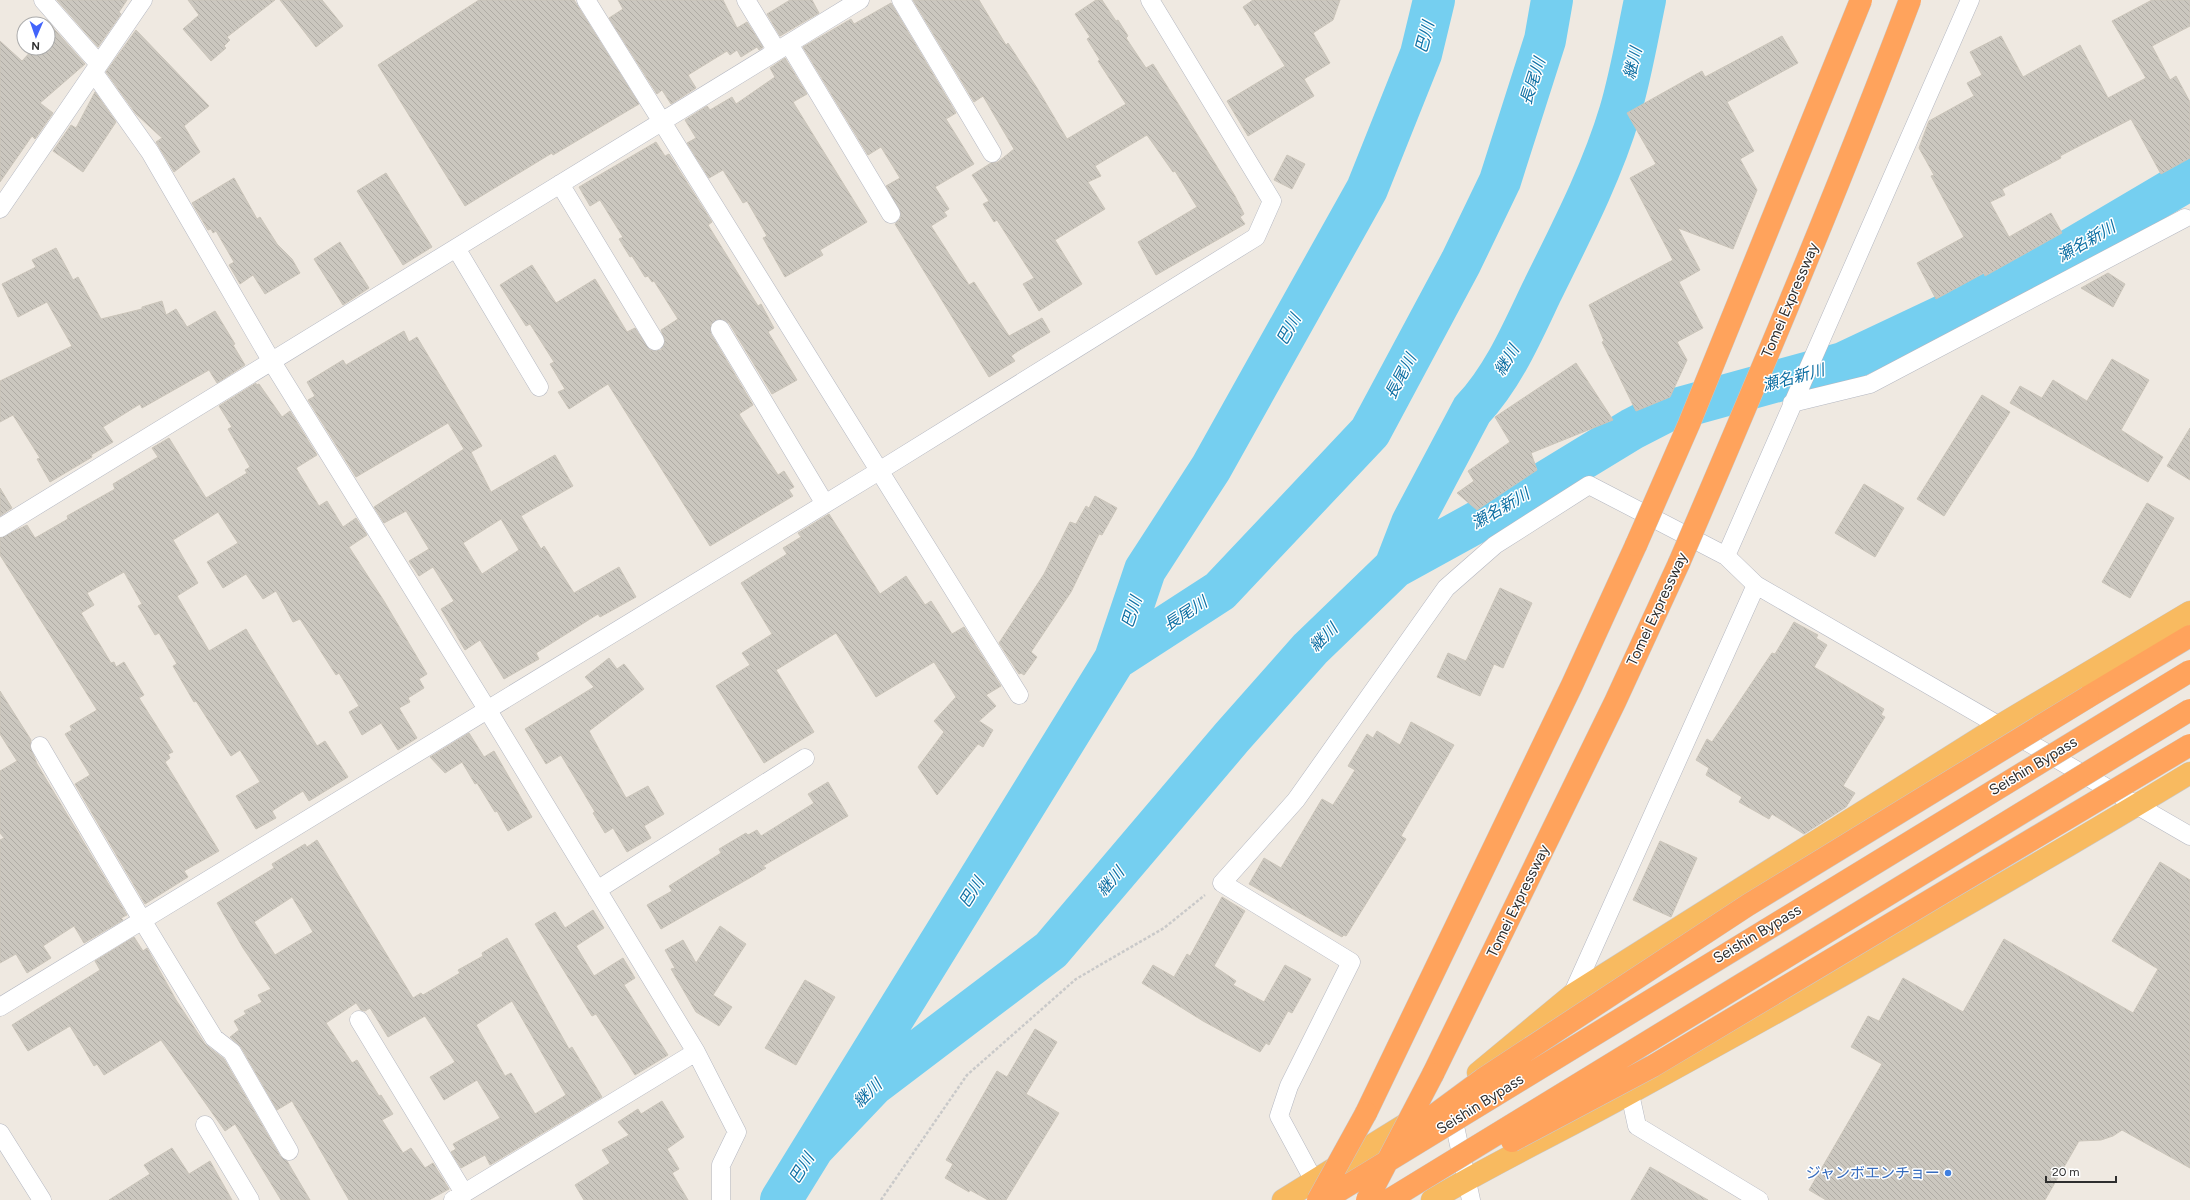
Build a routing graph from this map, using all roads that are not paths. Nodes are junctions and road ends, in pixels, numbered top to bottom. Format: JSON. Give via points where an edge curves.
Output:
{"nodes":[{"id":1,"x":43,"y":0,"type":"edge"},
{"id":2,"x":143,"y":0,"type":"edge"},
{"id":3,"x":586,"y":0,"type":"edge"},
{"id":4,"x":746,"y":0,"type":"edge"},
{"id":5,"x":860,"y":0,"type":"edge"},
{"id":6,"x":901,"y":0,"type":"edge"},
{"id":7,"x":1150,"y":0,"type":"edge"},
{"id":8,"x":1861,"y":0,"type":"edge"},
{"id":9,"x":1910,"y":0,"type":"edge"},
{"id":10,"x":1970,"y":0,"type":"edge"},
{"id":11,"x":783,"y":47,"type":"junction"},
{"id":12,"x":96,"y":68,"type":"junction"},
{"id":13,"x":662,"y":122,"type":"junction"},
{"id":14,"x":992,"y":153,"type":"dead end"},
{"id":15,"x":560,"y":184,"type":"junction"},
{"id":16,"x":0,"y":209,"type":"edge"},
{"id":17,"x":891,"y":214,"type":"dead end"},
{"id":18,"x":2188,"y":218,"type":"edge"},
{"id":19,"x":456,"y":248,"type":"junction"},
{"id":20,"x":720,"y":329,"type":"dead end"},
{"id":21,"x":655,"y":341,"type":"dead end"},
{"id":22,"x":272,"y":362,"type":"junction"},
{"id":23,"x":539,"y":387,"type":"dead end"},
{"id":24,"x":1792,"y":403,"type":"junction"},
{"id":25,"x":879,"y":471,"type":"junction"},
{"id":26,"x":825,"y":504,"type":"junction"},
{"id":27,"x":0,"y":528,"type":"edge"},
{"id":28,"x":1726,"y":556,"type":"junction"},
{"id":29,"x":1756,"y":585,"type":"junction"},
{"id":30,"x":2190,"y":612,"type":"edge"},
{"id":31,"x":2190,"y":636,"type":"edge"},
{"id":32,"x":2190,"y":671,"type":"edge"},
{"id":33,"x":1019,"y":695,"type":"dead end"},
{"id":34,"x":487,"y":709,"type":"junction"},
{"id":35,"x":2190,"y":710,"type":"edge"},
{"id":36,"x":1999,"y":726,"type":"junction"},
{"id":37,"x":40,"y":746,"type":"dead end"},
{"id":38,"x":2190,"y":746,"type":"edge"},
{"id":39,"x":805,"y":758,"type":"dead end"},
{"id":40,"x":2190,"y":773,"type":"edge"},
{"id":41,"x":2138,"y":804,"type":"junction"},
{"id":42,"x":2190,"y":836,"type":"edge"},
{"id":43,"x":597,"y":890,"type":"junction"},
{"id":44,"x":142,"y":920,"type":"junction"},
{"id":45,"x":1572,"y":995,"type":"junction"},
{"id":46,"x":0,"y":1007,"type":"edge"},
{"id":47,"x":359,"y":1020,"type":"dead end"},
{"id":48,"x":696,"y":1052,"type":"junction"},
{"id":49,"x":1630,"y":1094,"type":"junction"},
{"id":50,"x":1448,"y":1098,"type":"junction"},
{"id":51,"x":205,"y":1125,"type":"dead end"},
{"id":52,"x":0,"y":1132,"type":"edge"},
{"id":53,"x":289,"y":1151,"type":"dead end"},
{"id":54,"x":1468,"y":1178,"type":"junction"},
{"id":55,"x":1318,"y":1194,"type":"edge"},
{"id":56,"x":459,"y":1197,"type":"edge"},
{"id":57,"x":42,"y":1200,"type":"edge"},
{"id":58,"x":250,"y":1200,"type":"edge"},
{"id":59,"x":721,"y":1200,"type":"edge"},
{"id":60,"x":1283,"y":1200,"type":"edge"},
{"id":61,"x":1324,"y":1200,"type":"edge"},
{"id":62,"x":1367,"y":1200,"type":"edge"},
{"id":63,"x":1389,"y":1200,"type":"edge"},
{"id":64,"x":1402,"y":1200,"type":"edge"},
{"id":65,"x":1432,"y":1200,"type":"edge"},
{"id":66,"x":1471,"y":1200,"type":"edge"},
{"id":67,"x":1759,"y":1200,"type":"edge"}],
"edges":[{"from":1,"to":12,"type":"street"},
{"from":2,"to":12,"type":"street"},
{"from":3,"to":13,"type":"street"},
{"from":4,"to":11,"type":"street"},
{"from":5,"to":11,"type":"street"},
{"from":6,"to":14,"type":"street"},
{"from":7,"to":25,"type":"street","via":[[1272,201],[1256,237]]},
{"from":8,"to":55,"type":"highway","bridge":true,"via":[[1689,424],[1636,545],[1572,685],[1366,1113]]},
{"from":9,"to":62,"type":"highway","name":"Tomei Expressway","bridge":true,"via":[[1862,126],[1679,563],[1611,709],[1433,1074]]},
{"from":10,"to":24,"type":"street"},
{"from":11,"to":13,"type":"street"},
{"from":11,"to":17,"type":"street"},
{"from":12,"to":16,"type":"street"},
{"from":12,"to":22,"type":"street","via":[[150,152]]},
{"from":13,"to":15,"type":"street"},
{"from":13,"to":25,"type":"street"},
{"from":15,"to":19,"type":"street"},
{"from":15,"to":21,"type":"street"},
{"from":18,"to":24,"type":"street","via":[[1870,384]]},
{"from":19,"to":22,"type":"street"},
{"from":19,"to":23,"type":"street"},
{"from":20,"to":26,"type":"street"},
{"from":22,"to":27,"type":"street"},
{"from":22,"to":34,"type":"street"},
{"from":24,"to":28,"type":"street"},
{"from":25,"to":26,"type":"street"},
{"from":25,"to":33,"type":"street"},
{"from":26,"to":34,"type":"street"},
{"from":28,"to":29,"type":"street"},
{"from":28,"to":55,"type":"street","via":[[1589,485],[1495,545],[1446,588],[1296,800],[1222,883],[1351,962],[1288,1086],[1279,1116]]},
{"from":29,"to":36,"type":"street"},
{"from":29,"to":45,"type":"street"},
{"from":30,"to":36,"type":"highway"},
{"from":31,"to":55,"type":"highway","bridge":true,"via":[[1748,905],[1483,1079]]},
{"from":32,"to":61,"type":"highway","name":"Seishin Bypass","bridge":true},
{"from":34,"to":43,"type":"street"},
{"from":34,"to":44,"type":"street"},
{"from":35,"to":63,"type":"highway","bridge":true},
{"from":36,"to":41,"type":"street"},
{"from":36,"to":45,"type":"highway"},
{"from":37,"to":44,"type":"street"},
{"from":38,"to":64,"type":"highway","bridge":true,"via":[[1653,1066]]},
{"from":39,"to":43,"type":"street"},
{"from":40,"to":41,"type":"highway"},
{"from":41,"to":42,"type":"street"},
{"from":41,"to":49,"type":"highway","via":[[1940,920]]},
{"from":43,"to":48,"type":"street"},
{"from":44,"to":46,"type":"street"},
{"from":44,"to":53,"type":"street","via":[[214,1038],[232,1052]]},
{"from":45,"to":50,"type":"highway"},
{"from":47,"to":56,"type":"street"},
{"from":48,"to":56,"type":"street"},
{"from":48,"to":59,"type":"street","via":[[737,1132],[721,1165]]},
{"from":49,"to":54,"type":"highway"},
{"from":49,"to":67,"type":"street","via":[[1637,1126]]},
{"from":50,"to":54,"type":"street"},
{"from":50,"to":55,"type":"highway"},
{"from":51,"to":58,"type":"street"},
{"from":52,"to":57,"type":"street"},
{"from":54,"to":65,"type":"highway"},
{"from":54,"to":66,"type":"street"},
{"from":55,"to":60,"type":"highway"}]}
